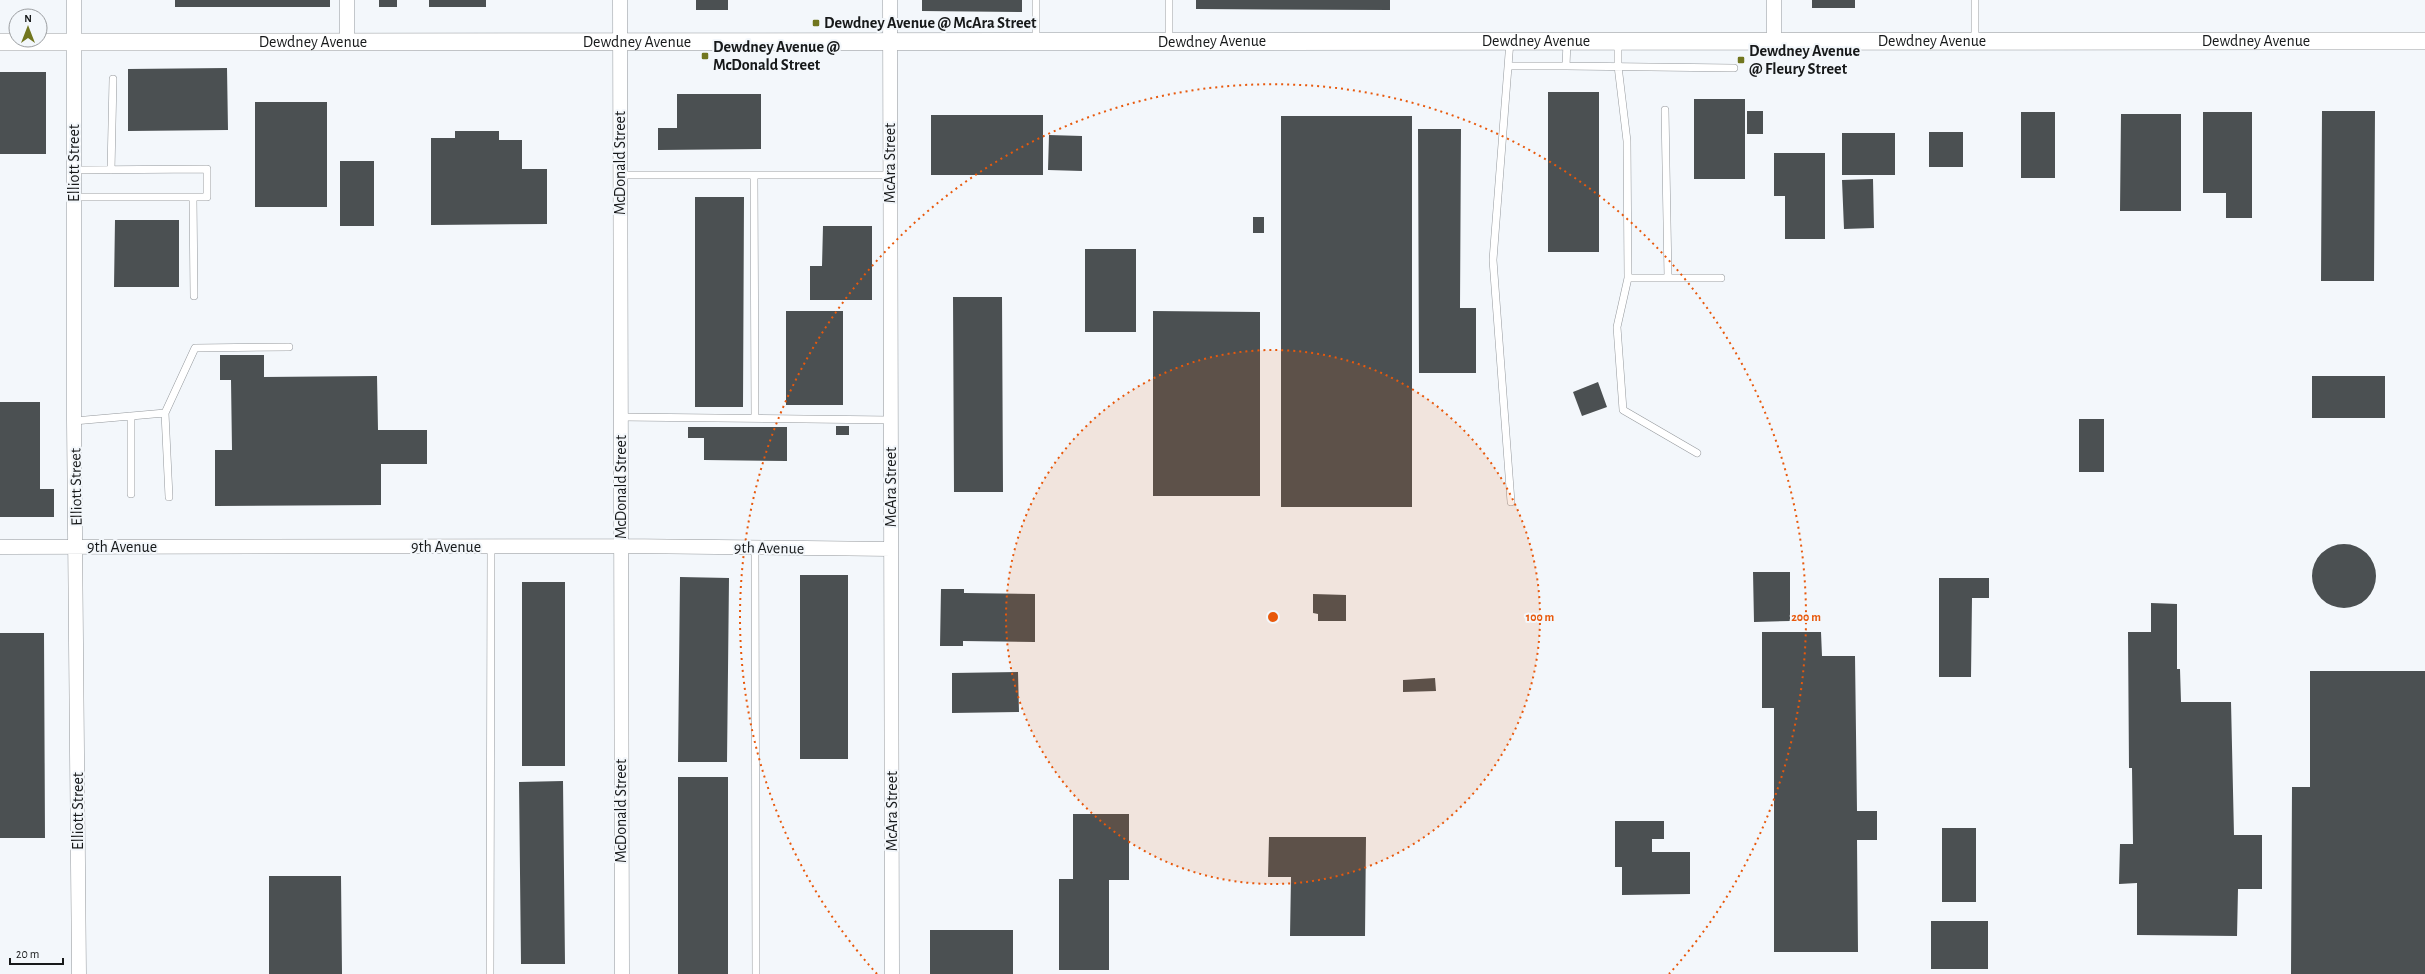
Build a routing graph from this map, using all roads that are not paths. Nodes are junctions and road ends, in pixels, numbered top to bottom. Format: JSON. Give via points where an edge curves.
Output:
{"nodes":[{"id":1,"x":74,"y":0,"type":"edge"},
{"id":2,"x":347,"y":0,"type":"edge"},
{"id":3,"x":620,"y":0,"type":"edge"},
{"id":4,"x":890,"y":0,"type":"edge"},
{"id":5,"x":1036,"y":0,"type":"edge"},
{"id":6,"x":1169,"y":0,"type":"edge"},
{"id":7,"x":1774,"y":0,"type":"edge"},
{"id":8,"x":1975,"y":0,"type":"edge"},
{"id":9,"x":1169,"y":41,"type":"junction"},
{"id":10,"x":1510,"y":41,"type":"junction"},
{"id":11,"x":1567,"y":41,"type":"junction"},
{"id":12,"x":1618,"y":41,"type":"junction"},
{"id":13,"x":1774,"y":41,"type":"junction"},
{"id":14,"x":1975,"y":41,"type":"junction"},
{"id":15,"x":2425,"y":41,"type":"edge"},
{"id":16,"x":0,"y":42,"type":"edge"},
{"id":17,"x":75,"y":42,"type":"junction"},
{"id":18,"x":347,"y":42,"type":"junction"},
{"id":19,"x":620,"y":42,"type":"junction"},
{"id":20,"x":890,"y":42,"type":"junction"},
{"id":21,"x":1036,"y":42,"type":"junction"},
{"id":22,"x":1508,"y":66,"type":"junction"},
{"id":23,"x":1566,"y":66,"type":"junction"},
{"id":24,"x":1618,"y":66,"type":"junction"},
{"id":25,"x":1734,"y":68,"type":"dead end"},
{"id":26,"x":113,"y":79,"type":"dead end"},
{"id":27,"x":1665,"y":110,"type":"dead end"},
{"id":28,"x":74,"y":170,"type":"junction"},
{"id":29,"x":111,"y":170,"type":"junction"},
{"id":30,"x":620,"y":175,"type":"junction"},
{"id":31,"x":754,"y":175,"type":"junction"},
{"id":32,"x":890,"y":175,"type":"junction"},
{"id":33,"x":74,"y":197,"type":"junction"},
{"id":34,"x":194,"y":197,"type":"junction"},
{"id":35,"x":1668,"y":277,"type":"junction"},
{"id":36,"x":1628,"y":278,"type":"junction"},
{"id":37,"x":1721,"y":278,"type":"dead end"},
{"id":38,"x":194,"y":296,"type":"dead end"},
{"id":39,"x":289,"y":347,"type":"dead end"},
{"id":40,"x":165,"y":414,"type":"junction"},
{"id":41,"x":131,"y":416,"type":"junction"},
{"id":42,"x":621,"y":417,"type":"junction"},
{"id":43,"x":755,"y":418,"type":"junction"},
{"id":44,"x":891,"y":420,"type":"junction"},
{"id":45,"x":74,"y":421,"type":"junction"},
{"id":46,"x":1697,"y":453,"type":"dead end"},
{"id":47,"x":131,"y":494,"type":"dead end"},
{"id":48,"x":169,"y":497,"type":"dead end"},
{"id":49,"x":1511,"y":502,"type":"dead end"},
{"id":50,"x":621,"y":546,"type":"junction"},
{"id":51,"x":0,"y":547,"type":"edge"},
{"id":52,"x":77,"y":547,"type":"junction"},
{"id":53,"x":491,"y":547,"type":"junction"},
{"id":54,"x":755,"y":548,"type":"junction"},
{"id":55,"x":891,"y":549,"type":"junction"},
{"id":56,"x":79,"y":974,"type":"edge"},
{"id":57,"x":490,"y":974,"type":"edge"},
{"id":58,"x":622,"y":974,"type":"edge"},
{"id":59,"x":756,"y":974,"type":"edge"},
{"id":60,"x":892,"y":974,"type":"edge"}],
"edges":[{"from":1,"to":17,"type":"street","name":"Elliott Street"},
{"from":2,"to":18,"type":"street"},
{"from":3,"to":19,"type":"street","name":"McDonald Street"},
{"from":4,"to":20,"type":"street","name":"McAra Street"},
{"from":5,"to":21,"type":"lane"},
{"from":6,"to":9,"type":"lane"},
{"from":7,"to":13,"type":"street"},
{"from":8,"to":14,"type":"lane"},
{"from":9,"to":10,"type":"street","name":"Dewdney Avenue"},
{"from":9,"to":21,"type":"street","name":"Dewdney Avenue"},
{"from":10,"to":11,"type":"street","name":"Dewdney Avenue"},
{"from":10,"to":22,"type":"lane"},
{"from":11,"to":12,"type":"street","name":"Dewdney Avenue"},
{"from":11,"to":23,"type":"lane"},
{"from":12,"to":13,"type":"street","name":"Dewdney Avenue"},
{"from":12,"to":24,"type":"lane"},
{"from":13,"to":14,"type":"street","name":"Dewdney Avenue"},
{"from":14,"to":15,"type":"street","name":"Dewdney Avenue"},
{"from":16,"to":17,"type":"street","name":"Dewdney Avenue"},
{"from":17,"to":18,"type":"street","name":"Dewdney Avenue"},
{"from":17,"to":28,"type":"street","name":"Elliott Street"},
{"from":18,"to":19,"type":"street","name":"Dewdney Avenue"},
{"from":19,"to":20,"type":"street","name":"Dewdney Avenue"},
{"from":19,"to":30,"type":"street","name":"McDonald Street"},
{"from":20,"to":21,"type":"street","name":"Dewdney Avenue"},
{"from":20,"to":32,"type":"street","name":"McAra Street"},
{"from":22,"to":23,"type":"lane"},
{"from":22,"to":49,"type":"lane","via":[[1493,260]]},
{"from":23,"to":24,"type":"lane"},
{"from":24,"to":25,"type":"lane"},
{"from":24,"to":36,"type":"lane","via":[[1626,141]]},
{"from":26,"to":29,"type":"lane"},
{"from":27,"to":35,"type":"lane"},
{"from":28,"to":29,"type":"lane"},
{"from":28,"to":33,"type":"street","name":"Elliott Street"},
{"from":29,"to":34,"type":"lane","via":[[207,169],[207,197]]},
{"from":30,"to":31,"type":"lane"},
{"from":30,"to":42,"type":"street","name":"McDonald Street"},
{"from":31,"to":32,"type":"lane"},
{"from":31,"to":43,"type":"lane"},
{"from":32,"to":44,"type":"street","name":"McAra Street"},
{"from":33,"to":34,"type":"lane"},
{"from":33,"to":45,"type":"street","name":"Elliott Street"},
{"from":34,"to":38,"type":"lane"},
{"from":35,"to":36,"type":"lane"},
{"from":35,"to":37,"type":"lane"},
{"from":36,"to":46,"type":"lane","via":[[1617,327],[1623,410]]},
{"from":39,"to":40,"type":"lane","via":[[195,348]]},
{"from":40,"to":41,"type":"lane"},
{"from":40,"to":48,"type":"lane"},
{"from":41,"to":45,"type":"lane"},
{"from":41,"to":47,"type":"lane"},
{"from":42,"to":43,"type":"lane"},
{"from":42,"to":50,"type":"street","name":"McDonald Street"},
{"from":43,"to":44,"type":"lane"},
{"from":44,"to":55,"type":"street","name":"McAra Street"},
{"from":45,"to":52,"type":"street","name":"Elliott Street"},
{"from":50,"to":53,"type":"street","name":"9th Avenue"},
{"from":50,"to":54,"type":"street","name":"9th Avenue"},
{"from":50,"to":58,"type":"street","name":"McDonald Street"},
{"from":51,"to":52,"type":"street","name":"9th Avenue"},
{"from":52,"to":53,"type":"street","name":"9th Avenue"},
{"from":52,"to":56,"type":"street","name":"Elliott Street"},
{"from":53,"to":57,"type":"lane"},
{"from":54,"to":55,"type":"street","name":"9th Avenue"},
{"from":54,"to":59,"type":"lane"},
{"from":55,"to":60,"type":"street","name":"McAra Street"}]}
